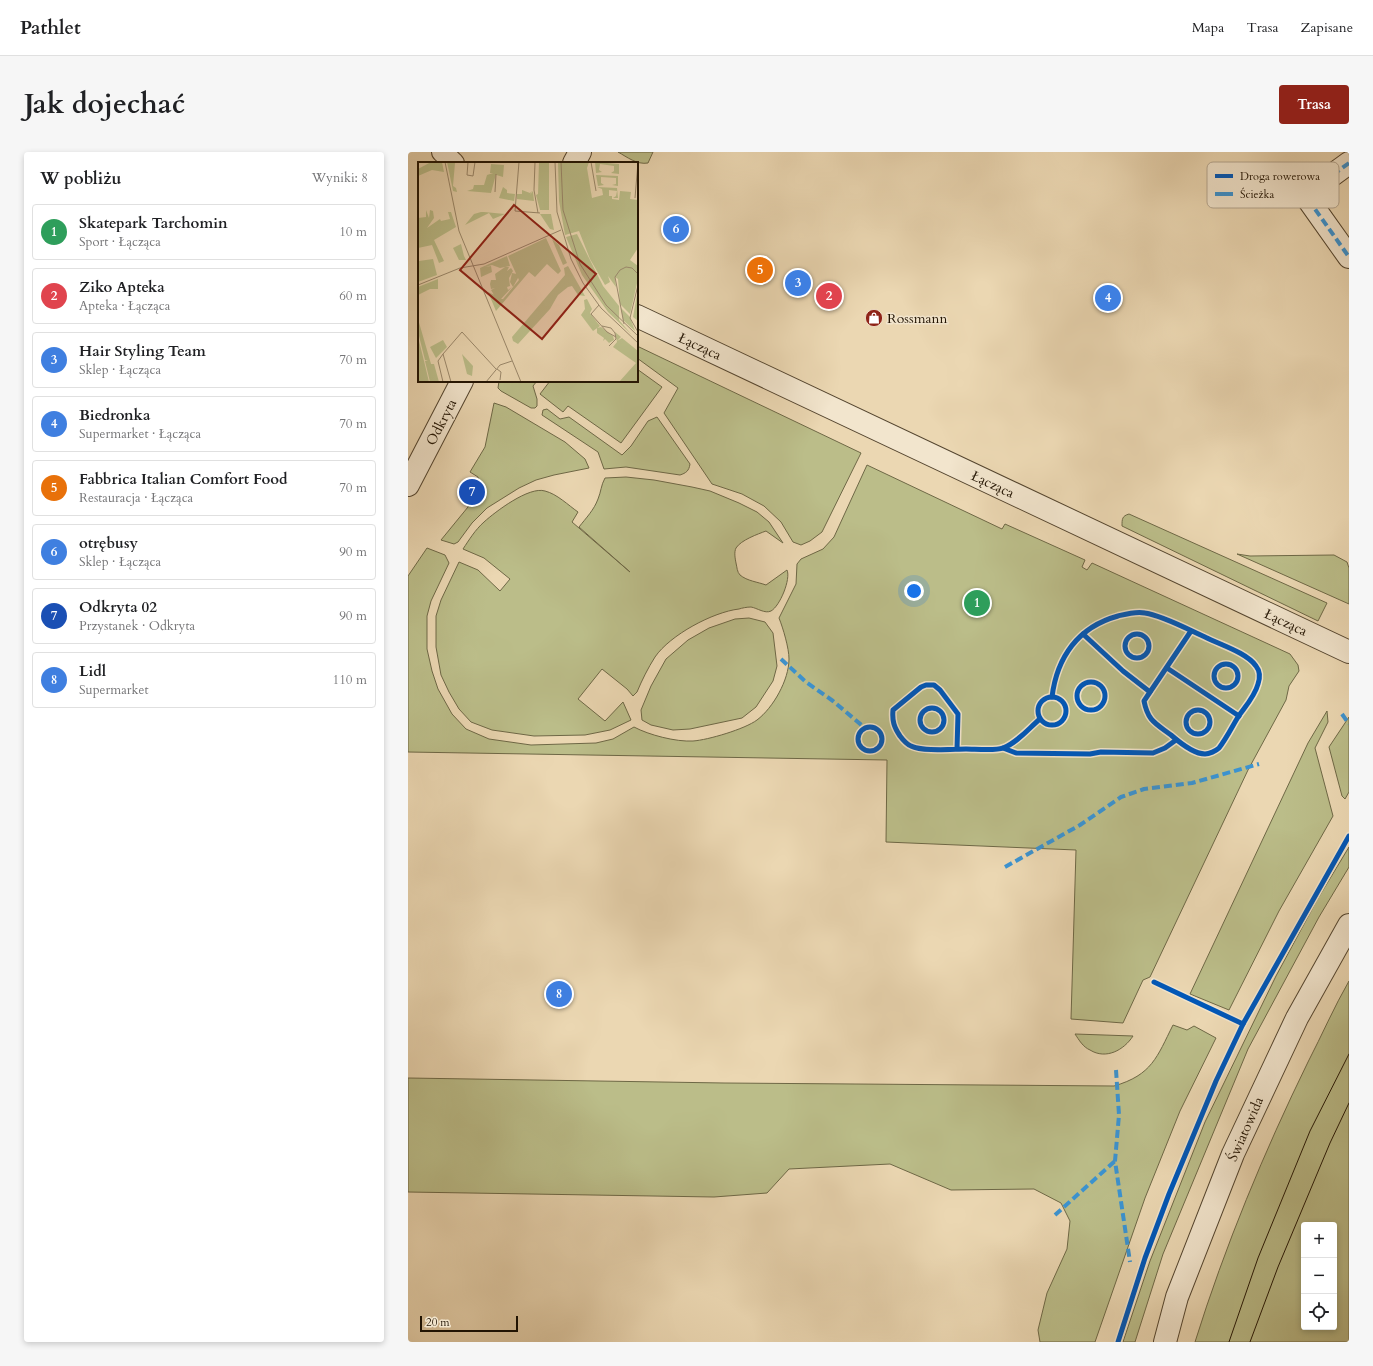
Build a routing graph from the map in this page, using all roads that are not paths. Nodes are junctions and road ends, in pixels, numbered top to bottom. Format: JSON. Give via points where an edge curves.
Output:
{"nodes":[{"id":1,"x":442,"y":152,"type":"edge"},
{"id":2,"x":580,"y":152,"type":"edge"},
{"id":3,"x":453,"y":162,"type":"edge"},
{"id":4,"x":575,"y":162,"type":"edge"},
{"id":5,"x":1349,"y":163,"type":"edge"},
{"id":6,"x":1339,"y":170,"type":"edge"},
{"id":7,"x":1314,"y":208,"type":"edge"},
{"id":8,"x":1349,"y":257,"type":"edge"},
{"id":9,"x":638,"y":316,"type":"edge"},
{"id":10,"x":461,"y":382,"type":"edge"},
{"id":11,"x":408,"y":485,"type":"edge"},
{"id":12,"x":1349,"y":652,"type":"edge"},
{"id":13,"x":1349,"y":925,"type":"edge"},
{"id":14,"x":1165,"y":1342,"type":"edge"}],
"edges":[{"from":1,"to":3,"type":"lane"},
{"from":2,"to":4,"type":"street"},
{"from":5,"to":6,"type":"street"},
{"from":7,"to":8,"type":"street"},
{"from":9,"to":12,"type":"street","name":"Łącząca"},
{"from":10,"to":11,"type":"street","name":"Odkryta"},
{"from":13,"to":14,"type":"street","name":"Światowida","via":[[1297,1018],[1233,1154],[1177,1297]]}]}
